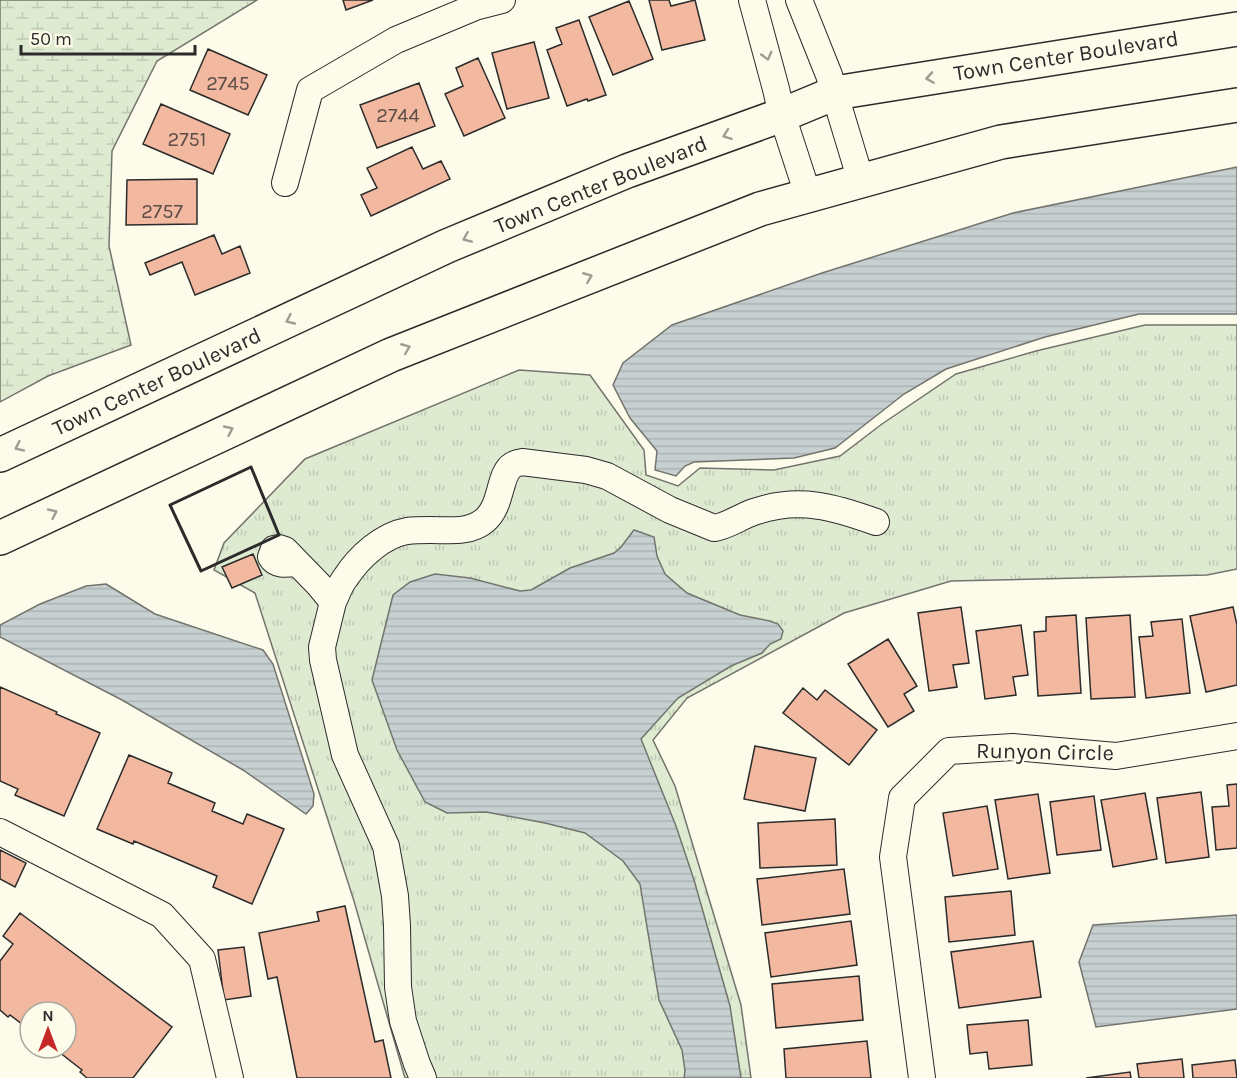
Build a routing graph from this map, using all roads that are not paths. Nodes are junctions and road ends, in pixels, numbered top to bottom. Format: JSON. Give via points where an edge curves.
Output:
{"nodes":[{"id":1,"x":501,"y":0,"type":"edge"},
{"id":2,"x":752,"y":0,"type":"edge"},
{"id":3,"x":799,"y":0,"type":"edge"},
{"id":4,"x":474,"y":3,"type":"edge"},
{"id":5,"x":1237,"y":28,"type":"edge"},
{"id":6,"x":835,"y":93,"type":"junction"},
{"id":7,"x":1237,"y":105,"type":"edge"},
{"id":8,"x":782,"y":115,"type":"junction"},
{"id":9,"x":861,"y":181,"type":"junction"},
{"id":10,"x":285,"y":183,"type":"dead end"},
{"id":11,"x":808,"y":195,"type":"junction"},
{"id":12,"x":0,"y":455,"type":"edge"},
{"id":13,"x":876,"y":522,"type":"dead end"},
{"id":14,"x":0,"y":538,"type":"edge"},
{"id":15,"x":297,"y":563,"type":"dead end"},
{"id":16,"x":333,"y":602,"type":"junction"},
{"id":17,"x":1237,"y":736,"type":"edge"},
{"id":18,"x":0,"y":832,"type":"edge"},
{"id":19,"x":230,"y":1078,"type":"edge"},
{"id":20,"x":423,"y":1078,"type":"edge"},
{"id":21,"x":922,"y":1078,"type":"edge"}],
"edges":[{"from":1,"to":4,"type":"street"},
{"from":2,"to":8,"type":"street","one_way":true},
{"from":3,"to":6,"type":"street"},
{"from":4,"to":10,"type":"street","via":[[396,40],[310,90]]},
{"from":5,"to":6,"type":"main road","name":"Town Center Boulevard","one_way":true},
{"from":6,"to":8,"type":"main road","name":"Town Center Boulevard"},
{"from":6,"to":9,"type":"street"},
{"from":7,"to":9,"type":"main road","via":[[1001,142]]},
{"from":8,"to":11,"type":"street"},
{"from":8,"to":12,"type":"main road","name":"Town Center Boulevard","one_way":true,"via":[[627,171],[447,246]]},
{"from":9,"to":11,"type":"main road"},
{"from":14,"to":11,"type":"main road","one_way":true,"via":[[391,355],[760,209]]},
{"from":13,"to":16,"type":"street","via":[[804,503],[757,511],[714,528],[670,510],[607,476],[522,462],[506,472],[495,507],[485,520],[471,528],[406,531],[384,540],[345,578]]},
{"from":15,"to":16,"type":"street"},
{"from":16,"to":20,"type":"street","via":[[322,660],[345,754],[386,846],[395,896],[401,1010]]},
{"from":17,"to":21,"type":"street","name":"Runyon Circle","via":[[1116,756],[1013,747],[949,751],[902,798],[893,857]]},
{"from":18,"to":19,"type":"street","via":[[162,915],[202,958]]}]}
